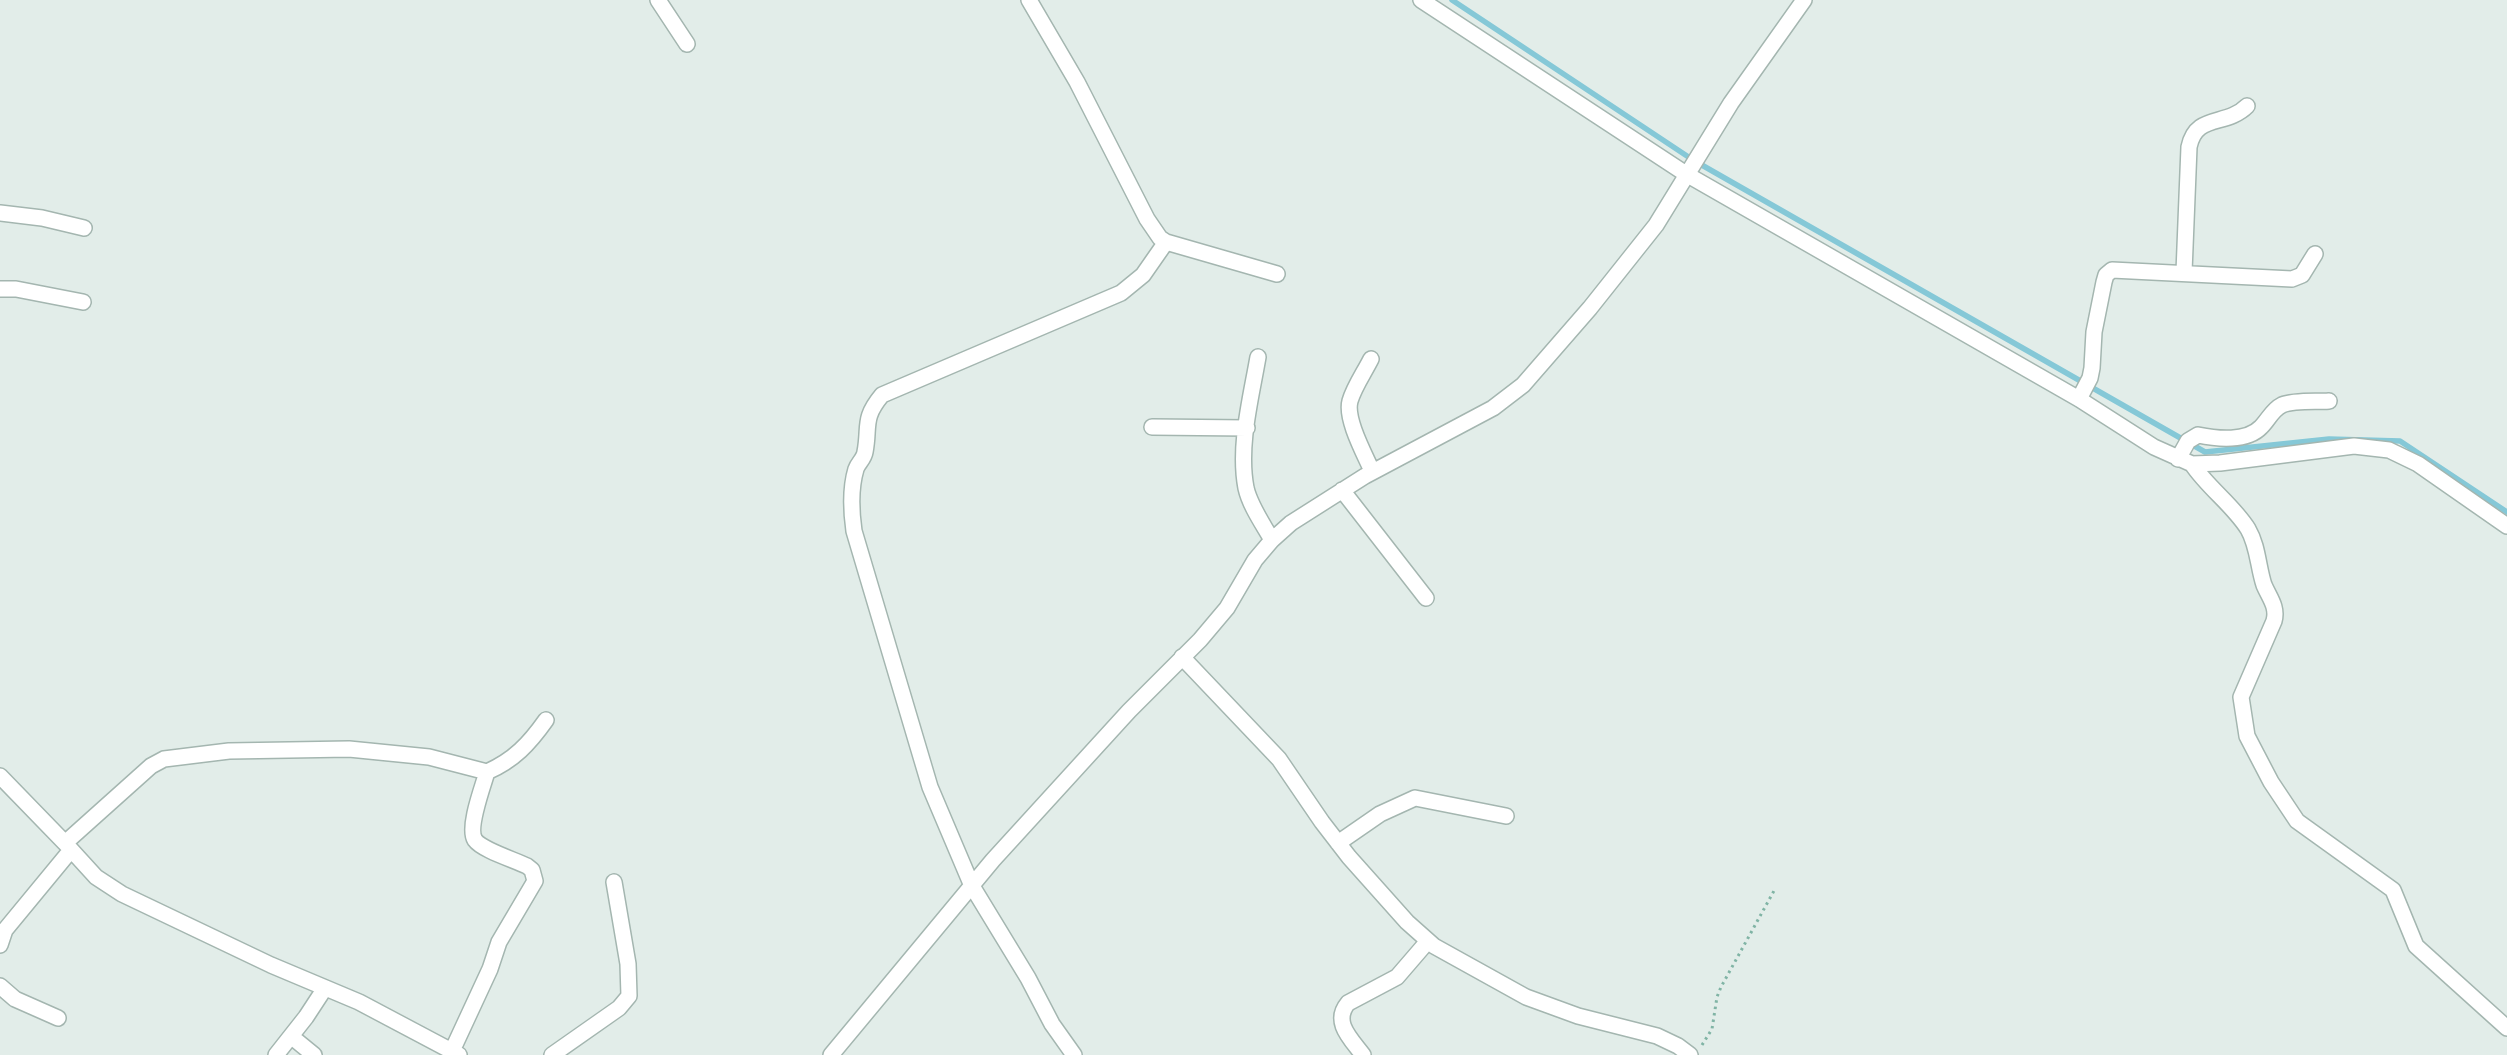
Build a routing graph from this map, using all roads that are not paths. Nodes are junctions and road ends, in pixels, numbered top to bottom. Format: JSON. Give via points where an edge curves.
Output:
{"nodes":[{"id":1,"x":658,"y":0,"type":"edge"},
{"id":2,"x":1028,"y":0,"type":"edge"},
{"id":3,"x":1421,"y":0,"type":"edge"},
{"id":4,"x":1804,"y":0,"type":"edge"},
{"id":5,"x":687,"y":44,"type":"dead end"},
{"id":6,"x":2247,"y":106,"type":"dead end"},
{"id":7,"x":1689,"y":169,"type":"junction"},
{"id":8,"x":0,"y":214,"type":"edge"},
{"id":9,"x":84,"y":228,"type":"dead end"},
{"id":10,"x":1166,"y":242,"type":"junction"},
{"id":11,"x":2315,"y":254,"type":"dead end"},
{"id":12,"x":2184,"y":272,"type":"junction"},
{"id":13,"x":1277,"y":274,"type":"dead end"},
{"id":14,"x":0,"y":290,"type":"edge"},
{"id":15,"x":83,"y":302,"type":"dead end"},
{"id":16,"x":1258,"y":357,"type":"dead end"},
{"id":17,"x":1371,"y":359,"type":"dead end"},
{"id":18,"x":2079,"y":399,"type":"junction"},
{"id":19,"x":2329,"y":401,"type":"dead end"},
{"id":20,"x":1152,"y":427,"type":"dead end"},
{"id":21,"x":1247,"y":428,"type":"junction"},
{"id":22,"x":2186,"y":453,"type":"junction"},
{"id":23,"x":1372,"y":471,"type":"junction"},
{"id":24,"x":1342,"y":490,"type":"junction"},
{"id":25,"x":2507,"y":526,"type":"edge"},
{"id":26,"x":1272,"y":540,"type":"junction"},
{"id":27,"x":1426,"y":598,"type":"dead end"},
{"id":28,"x":1182,"y":657,"type":"junction"},
{"id":29,"x":546,"y":720,"type":"dead end"},
{"id":30,"x":487,"y":772,"type":"junction"},
{"id":31,"x":0,"y":776,"type":"edge"},
{"id":32,"x":1506,"y":816,"type":"dead end"},
{"id":33,"x":1338,"y":844,"type":"junction"},
{"id":34,"x":68,"y":846,"type":"junction"},
{"id":35,"x":614,"y":882,"type":"dead end"},
{"id":36,"x":972,"y":886,"type":"junction"},
{"id":37,"x":1428,"y":941,"type":"junction"},
{"id":38,"x":0,"y":945,"type":"edge"},
{"id":39,"x":0,"y":986,"type":"edge"},
{"id":40,"x":325,"y":988,"type":"junction"},
{"id":41,"x":58,"y":1018,"type":"dead end"},
{"id":42,"x":2507,"y":1028,"type":"edge"},
{"id":43,"x":292,"y":1037,"type":"junction"},
{"id":44,"x":1695,"y":1051,"type":"edge"},
{"id":45,"x":456,"y":1053,"type":"edge"},
{"id":46,"x":836,"y":1053,"type":"edge"},
{"id":47,"x":276,"y":1055,"type":"edge"},
{"id":48,"x":314,"y":1055,"type":"edge"},
{"id":49,"x":552,"y":1055,"type":"edge"},
{"id":50,"x":1074,"y":1055,"type":"edge"},
{"id":51,"x":1363,"y":1055,"type":"edge"}],
"edges":[{"from":1,"to":5,"type":"street"},
{"from":2,"to":10,"type":"street","via":[[1081,90],[1147,219]]},
{"from":3,"to":7,"type":"street"},
{"from":4,"to":7,"type":"street"},
{"from":6,"to":12,"type":"street","via":[[2231,118],[2201,125],[2193,133]]},
{"from":7,"to":18,"type":"street"},
{"from":7,"to":23,"type":"street","via":[[1666,211],[1643,243],[1523,386],[1494,408]]},
{"from":8,"to":9,"type":"street","via":[[42,218]]},
{"from":10,"to":13,"type":"street"},
{"from":10,"to":36,"type":"street","via":[[1144,275],[1121,293],[882,395],[871,408],[867,421],[866,452],[857,467],[853,488],[854,531],[930,787]]},
{"from":11,"to":12,"type":"street","via":[[2302,275],[2292,279]]},
{"from":12,"to":18,"type":"street","via":[[2120,269],[2106,275],[2094,332],[2090,378]]},
{"from":14,"to":15,"type":"street","via":[[16,289]]},
{"from":16,"to":21,"type":"street"},
{"from":17,"to":23,"type":"street","via":[[1349,408]]},
{"from":18,"to":22,"type":"street","via":[[2154,447]]},
{"from":19,"to":22,"type":"street","via":[[2281,406],[2271,413],[2259,430],[2246,436],[2209,438],[2198,435]]},
{"from":20,"to":21,"type":"street"},
{"from":21,"to":26,"type":"street","via":[[1246,488]]},
{"from":22,"to":25,"type":"street","via":[[2220,463],[2354,446],[2389,450],[2418,464]]},
{"from":22,"to":42,"type":"street","via":[[2204,481],[2248,529],[2264,585],[2275,607],[2274,621],[2241,697],[2247,736],[2271,782],[2297,821],[2394,890],[2416,946]]},
{"from":23,"to":24,"type":"street"},
{"from":24,"to":26,"type":"street","via":[[1291,523]]},
{"from":24,"to":27,"type":"street"},
{"from":26,"to":28,"type":"street","via":[[1255,560],[1227,608]]},
{"from":28,"to":33,"type":"street","via":[[1279,759]]},
{"from":28,"to":36,"type":"street","via":[[1082,762]]},
{"from":29,"to":30,"type":"street","via":[[516,757]]},
{"from":30,"to":34,"type":"street","via":[[428,757],[349,749],[229,751],[164,759],[151,766]]},
{"from":30,"to":45,"type":"street","via":[[472,827],[474,838],[481,845],[527,866],[532,870],[535,881],[499,942]]},
{"from":31,"to":34,"type":"street"},
{"from":32,"to":33,"type":"street","via":[[1415,798],[1380,814]]},
{"from":33,"to":37,"type":"street"},
{"from":34,"to":38,"type":"street","via":[[5,930]]},
{"from":34,"to":40,"type":"street","via":[[96,878],[122,894]]},
{"from":35,"to":49,"type":"street","via":[[630,996],[619,1008]]},
{"from":36,"to":46,"type":"street"},
{"from":36,"to":50,"type":"street","via":[[1052,1024]]},
{"from":37,"to":44,"type":"street","via":[[1526,997],[1572,1014],[1657,1036]]},
{"from":37,"to":51,"type":"street","via":[[1397,977],[1348,1003],[1343,1009],[1341,1021],[1344,1029]]},
{"from":39,"to":41,"type":"street","via":[[14,999]]},
{"from":40,"to":43,"type":"street"},
{"from":40,"to":45,"type":"street"},
{"from":43,"to":47,"type":"street"},
{"from":43,"to":48,"type":"street"}]}
